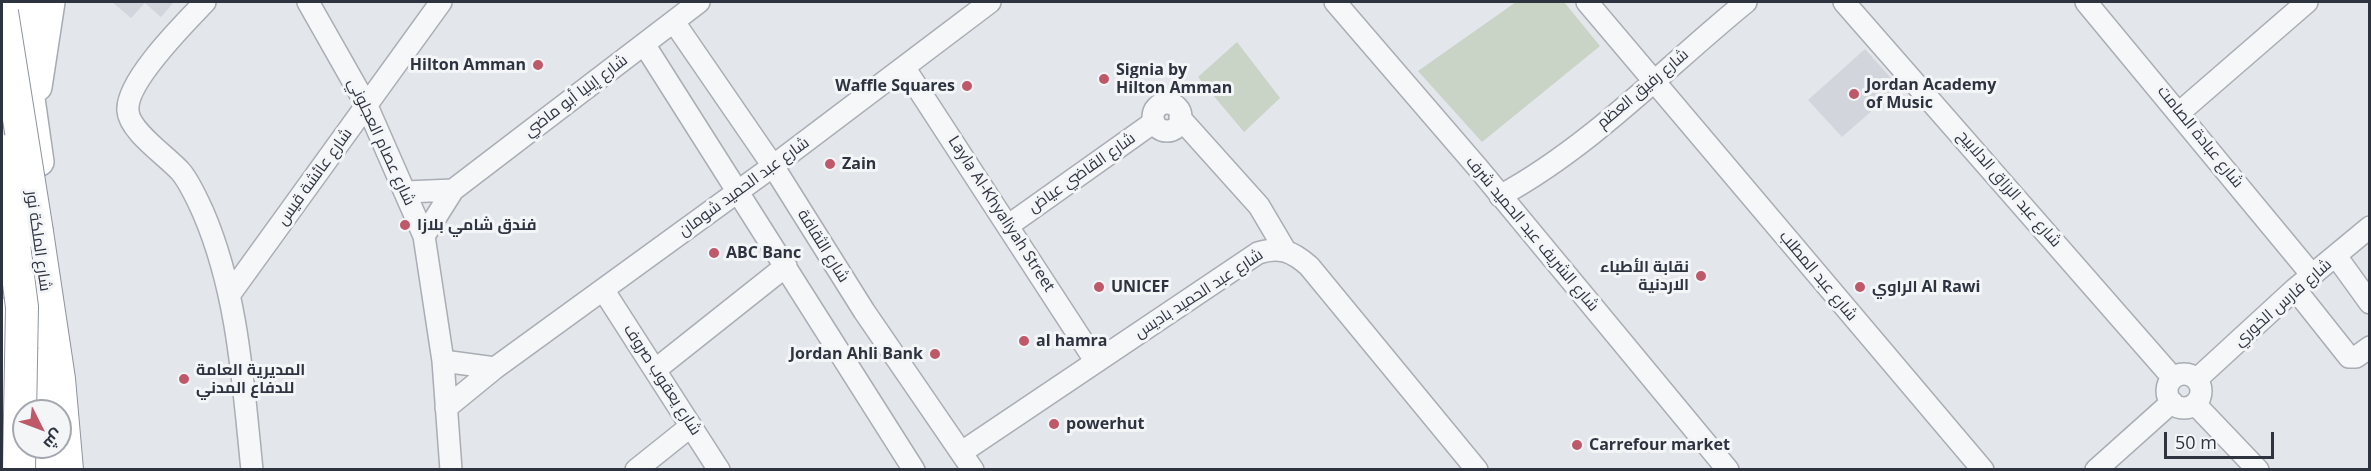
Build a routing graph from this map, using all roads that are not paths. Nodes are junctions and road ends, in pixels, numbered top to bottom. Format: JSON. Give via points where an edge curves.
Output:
{"nodes":[{"id":1,"x":13,"y":2,"type":"edge"},
{"id":2,"x":24,"y":2,"type":"edge"},
{"id":3,"x":51,"y":2,"type":"edge"},
{"id":4,"x":205,"y":2,"type":"edge"},
{"id":5,"x":308,"y":2,"type":"edge"},
{"id":6,"x":441,"y":2,"type":"edge"},
{"id":7,"x":699,"y":2,"type":"edge"},
{"id":8,"x":990,"y":2,"type":"edge"},
{"id":9,"x":1335,"y":2,"type":"edge"},
{"id":10,"x":1587,"y":2,"type":"edge"},
{"id":11,"x":1746,"y":2,"type":"edge"},
{"id":12,"x":1844,"y":2,"type":"edge"},
{"id":13,"x":2086,"y":2,"type":"edge"},
{"id":14,"x":2307,"y":2,"type":"edge"},
{"id":15,"x":2,"y":11,"type":"edge"},
{"id":16,"x":674,"y":22,"type":"junction"},
{"id":17,"x":644,"y":44,"type":"junction"},
{"id":18,"x":2,"y":52,"type":"edge"},
{"id":19,"x":904,"y":67,"type":"junction"},
{"id":20,"x":28,"y":79,"type":"junction"},
{"id":21,"x":1655,"y":81,"type":"junction"},
{"id":22,"x":367,"y":106,"type":"junction"},
{"id":23,"x":35,"y":112,"type":"junction"},
{"id":24,"x":2180,"y":112,"type":"junction"},
{"id":25,"x":2,"y":151,"type":"edge"},
{"id":26,"x":773,"y":166,"type":"junction"},
{"id":27,"x":1538,"y":175,"type":"junction"},
{"id":28,"x":453,"y":190,"type":"junction"},
{"id":29,"x":739,"y":190,"type":"junction"},
{"id":30,"x":406,"y":192,"type":"junction"},
{"id":31,"x":1500,"y":196,"type":"junction"},
{"id":32,"x":1518,"y":218,"type":"junction"},
{"id":33,"x":1009,"y":225,"type":"junction"},
{"id":34,"x":2370,"y":227,"type":"edge"},
{"id":35,"x":424,"y":236,"type":"junction"},
{"id":36,"x":1285,"y":250,"type":"junction"},
{"id":37,"x":2337,"y":256,"type":"junction"},
{"id":38,"x":786,"y":266,"type":"junction"},
{"id":39,"x":2312,"y":275,"type":"junction"},
{"id":40,"x":2295,"y":289,"type":"junction"},
{"id":41,"x":604,"y":291,"type":"junction"},
{"id":42,"x":230,"y":294,"type":"junction"},
{"id":43,"x":2370,"y":303,"type":"edge"},
{"id":44,"x":2,"y":312,"type":"edge"},
{"id":45,"x":2370,"y":347,"type":"edge"},
{"id":46,"x":442,"y":361,"type":"junction"},
{"id":47,"x":1096,"y":362,"type":"junction"},
{"id":48,"x":495,"y":368,"type":"junction"},
{"id":49,"x":50,"y":370,"type":"junction"},
{"id":50,"x":655,"y":370,"type":"junction"},
{"id":51,"x":2173,"y":378,"type":"junction"},
{"id":52,"x":2197,"y":379,"type":"junction"},
{"id":53,"x":46,"y":399,"type":"edge"},
{"id":54,"x":2172,"y":402,"type":"junction"},
{"id":55,"x":2194,"y":404,"type":"junction"},
{"id":56,"x":446,"y":408,"type":"junction"},
{"id":57,"x":2,"y":413,"type":"edge"},
{"id":58,"x":691,"y":426,"type":"junction"},
{"id":59,"x":968,"y":461,"type":"edge"},
{"id":60,"x":35,"y":463,"type":"edge"},
{"id":61,"x":67,"y":470,"type":"edge"},
{"id":62,"x":252,"y":470,"type":"edge"},
{"id":63,"x":451,"y":470,"type":"edge"},
{"id":64,"x":636,"y":470,"type":"edge"},
{"id":65,"x":719,"y":470,"type":"edge"},
{"id":66,"x":914,"y":470,"type":"edge"},
{"id":67,"x":1477,"y":470,"type":"edge"},
{"id":68,"x":1728,"y":470,"type":"edge"},
{"id":69,"x":1983,"y":470,"type":"edge"},
{"id":70,"x":2096,"y":470,"type":"edge"},
{"id":71,"x":2258,"y":470,"type":"edge"}],
"edges":[{"from":1,"to":15,"type":"main road"},
{"from":2,"to":20,"type":"main road","via":[[21,28]]},
{"from":3,"to":23,"type":"main road"},
{"from":4,"to":42,"type":"street","via":[[137,82],[128,112],[137,129],[181,172],[194,194],[212,235]]},
{"from":5,"to":22,"type":"street","name":"شارع عصام العجلوني"},
{"from":6,"to":22,"type":"street","name":"شارع عائشة قيس"},
{"from":7,"to":16,"type":"street","name":"شارع إيليا أبو ماضي"},
{"from":8,"to":19,"type":"street","name":"شارع عبد الحميد شومان"},
{"from":9,"to":31,"type":"street","name":"شارع الشريف عبد الحميد شرف"},
{"from":10,"to":21,"type":"street","name":"شارع عبد المطلب"},
{"from":11,"to":21,"type":"street","name":"شارع رفيق العظم"},
{"from":12,"to":51,"type":"street","name":"شارع عبد الرزاق الدلابيح"},
{"from":13,"to":24,"type":"street","name":"شارع عبادة الصامت"},
{"from":14,"to":24,"type":"street"},
{"from":15,"to":49,"type":"highway","name":"شارع الملكة نور","bridge":true,"via":[[37,232]]},
{"from":16,"to":17,"type":"street","name":"شارع إيليا أبو ماضي"},
{"from":16,"to":26,"type":"street","name":"شارع الثقافة"},
{"from":17,"to":28,"type":"street","name":"شارع إيليا أبو ماضي"},
{"from":17,"to":29,"type":"street"},
{"from":18,"to":20,"type":"main road","via":[[24,67]]},
{"from":19,"to":26,"type":"street","name":"شارع عبد الحميد شومان"},
{"from":19,"to":33,"type":"street","name":"Layla Al-Khyaliyah Street"},
{"from":20,"to":23,"type":"main road"},
{"from":21,"to":27,"type":"street","name":"شارع رفيق العظم"},
{"from":21,"to":69,"type":"street","name":"شارع عبد المطلب"},
{"from":22,"to":30,"type":"street","name":"شارع عصام العجلوني"},
{"from":22,"to":42,"type":"street","name":"شارع عائشة قيس"},
{"from":23,"to":49,"type":"main road","via":[[52,266]]},
{"from":24,"to":39,"type":"street","name":"شارع عبادة الصامت"},
{"from":25,"to":60,"type":"highway","name":"شارع الملكة نور","bridge":true,"via":[[22,307]]},
{"from":26,"to":29,"type":"street","name":"شارع عبد الحميد شومان"},
{"from":26,"to":59,"type":"street","name":"شارع الثقافة","via":[[864,311]]},
{"from":27,"to":31,"type":"street","name":"شارع رفيق العظم"},
{"from":27,"to":32,"type":"street","name":"شارع رفيق العظم"},
{"from":28,"to":30,"type":"street"},
{"from":28,"to":35,"type":"street","name":"شارع إيليا أبو ماضي"},
{"from":29,"to":38,"type":"street"},
{"from":29,"to":41,"type":"street","name":"شارع عبد الحميد شومان"},
{"from":30,"to":35,"type":"street","name":"شارع عصام العجلوني"},
{"from":31,"to":32,"type":"street","name":"شارع الشريف عبد الحميد شرف"},
{"from":32,"to":68,"type":"street","name":"شارع الشريف عبد الحميد شرف"},
{"from":33,"to":36,"type":"street","name":"شارع القاضي عياض","via":[[1154,122],[1161,129],[1172,130],[1180,118],[1258,206]]},
{"from":33,"to":47,"type":"street","name":"Layla Al-Khyaliyah Street"},
{"from":34,"to":37,"type":"street","name":"شارع فارس الخوري"},
{"from":35,"to":46,"type":"street","name":"شارع عصام العجلوني"},
{"from":36,"to":47,"type":"street","name":"شارع عبد الحميد باديس","via":[[1273,248],[1258,253]]},
{"from":36,"to":67,"type":"street","name":"شارع عبد الحميد باديس","via":[[1309,266]]},
{"from":37,"to":39,"type":"street","name":"شارع فارس الخوري"},
{"from":37,"to":43,"type":"street"},
{"from":38,"to":50,"type":"street"},
{"from":38,"to":66,"type":"street"},
{"from":39,"to":40,"type":"street","name":"شارع فارس الخوري"},
{"from":40,"to":45,"type":"street","via":[[2349,357],[2356,357]]},
{"from":40,"to":52,"type":"street","name":"شارع فارس الخوري"},
{"from":41,"to":48,"type":"street","name":"شارع عبد الحميد شومان"},
{"from":41,"to":50,"type":"street","name":"شارع يعقوب صروف"},
{"from":42,"to":62,"type":"street"},
{"from":44,"to":57,"type":"main road"},
{"from":46,"to":48,"type":"street"},
{"from":46,"to":56,"type":"street","name":"شارع عصام العجلوني"},
{"from":47,"to":59,"type":"street","name":"شارع عبد الحميد باديس"},
{"from":48,"to":56,"type":"street","name":"شارع عبد الحميد شومان"},
{"from":49,"to":53,"type":"main road"},
{"from":49,"to":61,"type":"highway","name":"شارع الملكة نور"},
{"from":50,"to":58,"type":"street","name":"شارع يعقوب صروف"},
{"from":51,"to":52,"type":"street","via":[[2185,373]]},
{"from":51,"to":54,"type":"street","via":[[2167,392]]},
{"from":52,"to":55,"type":"street","via":[[2201,389]]},
{"from":54,"to":55,"type":"street","via":[[2185,408]]},
{"from":54,"to":70,"type":"street"},
{"from":55,"to":71,"type":"street"},
{"from":56,"to":63,"type":"street","name":"شارع عصام العجلوني"},
{"from":58,"to":64,"type":"street"},
{"from":58,"to":65,"type":"street","name":"شارع يعقوب صروف"}]}
